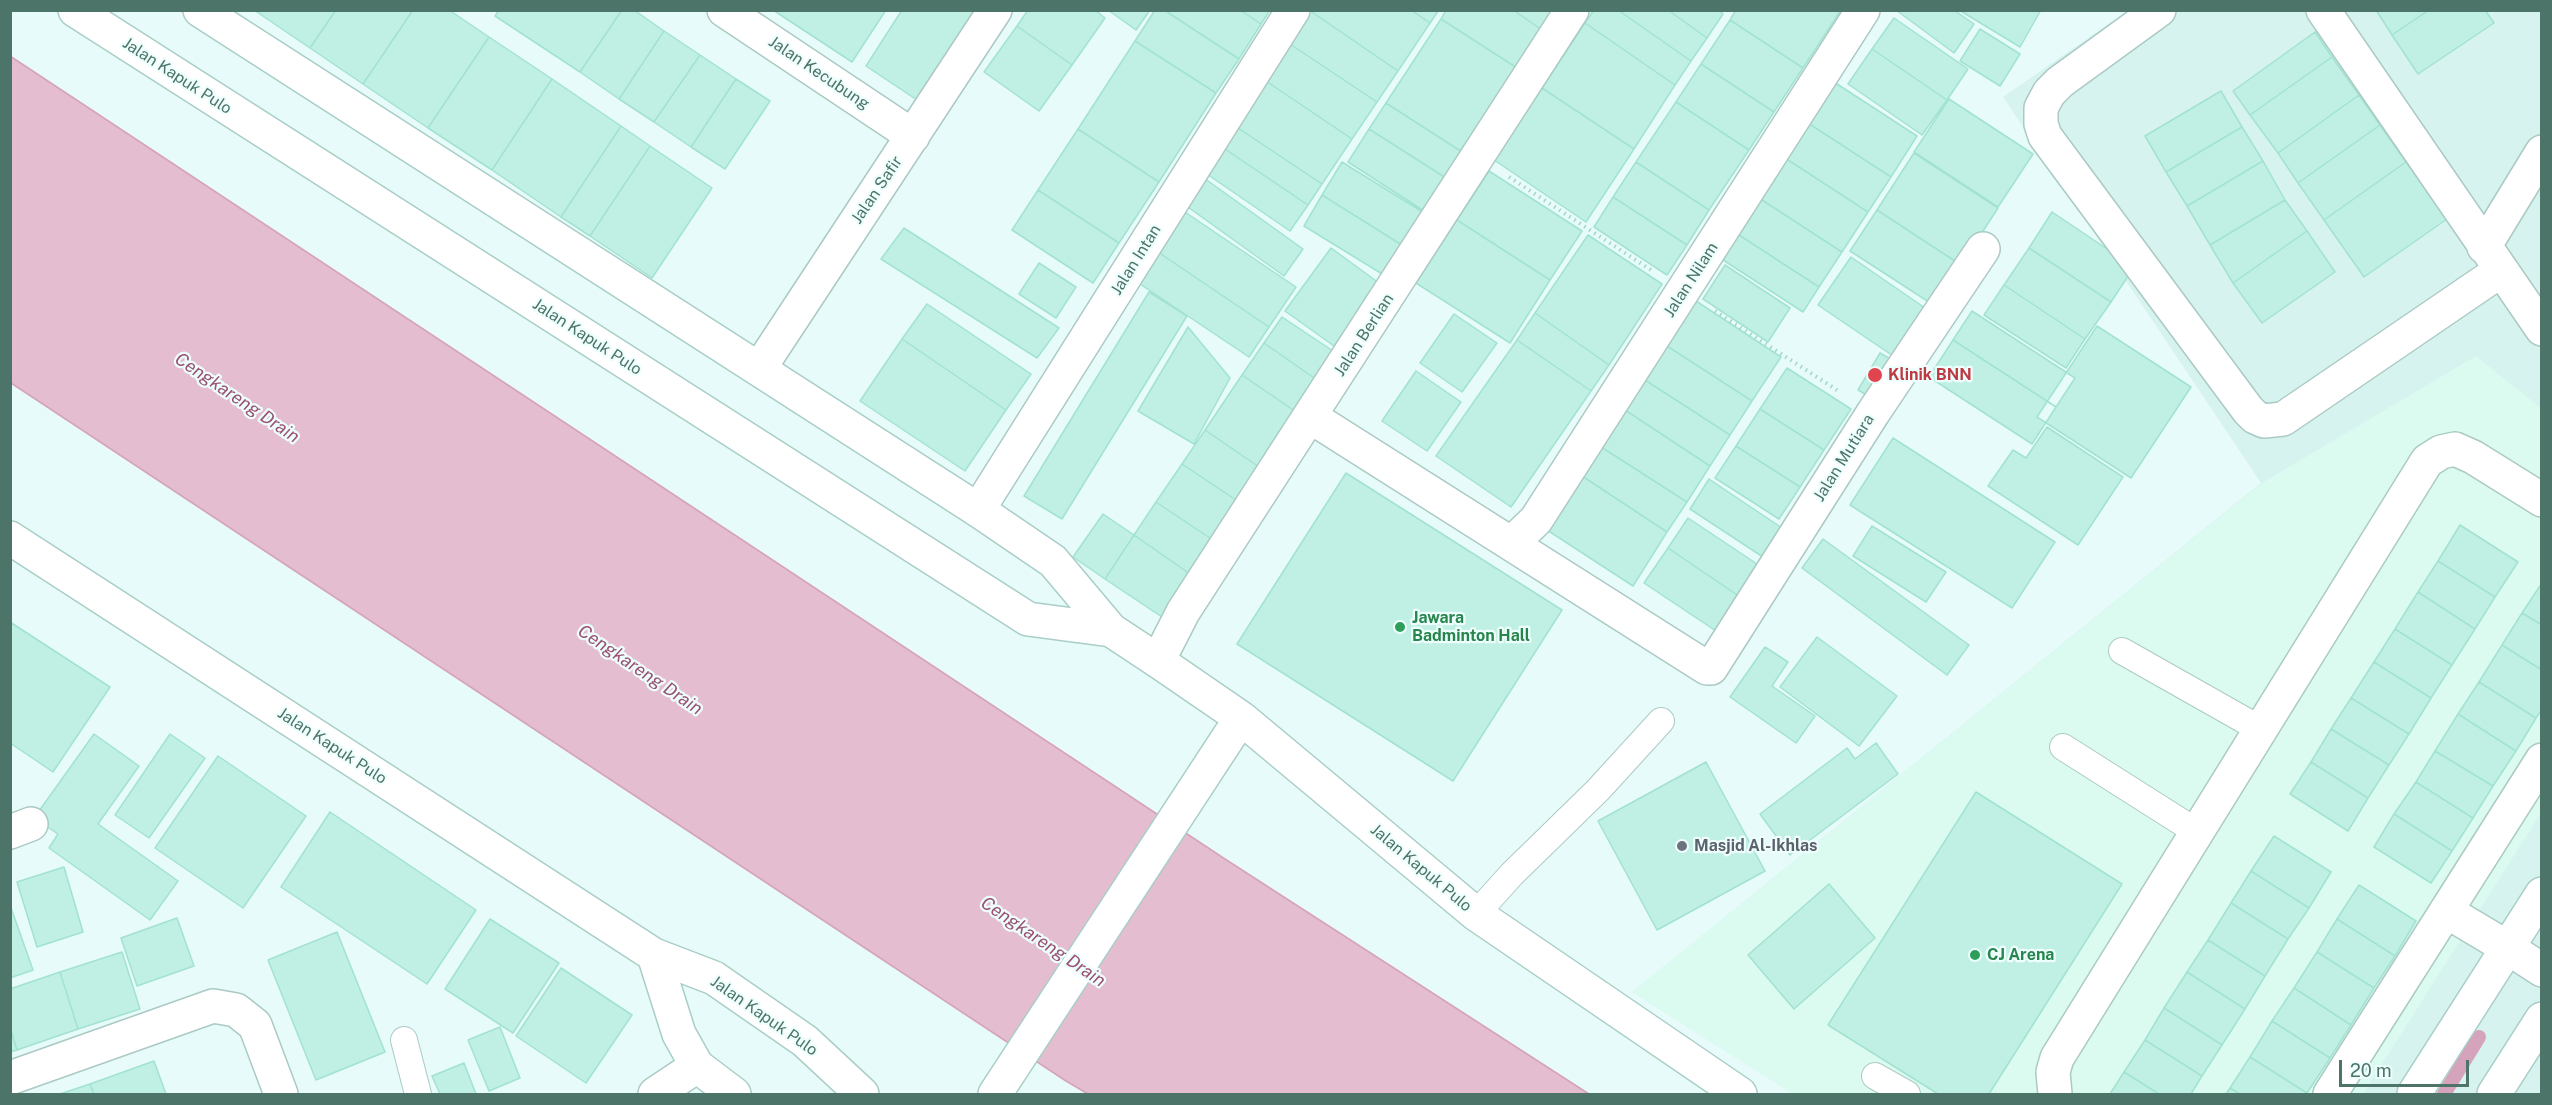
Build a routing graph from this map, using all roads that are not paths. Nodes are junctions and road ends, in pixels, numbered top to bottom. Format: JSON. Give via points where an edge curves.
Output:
{"nodes":[{"id":1,"x":75,"y":10,"type":"edge"},
{"id":2,"x":200,"y":10,"type":"edge"},
{"id":3,"x":724,"y":10,"type":"edge"},
{"id":4,"x":995,"y":10,"type":"edge"},
{"id":5,"x":1293,"y":10,"type":"edge"},
{"id":6,"x":1572,"y":10,"type":"edge"},
{"id":7,"x":1863,"y":10,"type":"edge"},
{"id":8,"x":2159,"y":10,"type":"edge"},
{"id":9,"x":2323,"y":10,"type":"edge"},
{"id":10,"x":913,"y":136,"type":"junction"},
{"id":11,"x":2541,"y":152,"type":"edge"},
{"id":12,"x":1983,"y":249,"type":"dead end"},
{"id":13,"x":2492,"y":259,"type":"junction"},
{"id":14,"x":2541,"y":329,"type":"edge"},
{"id":15,"x":759,"y":369,"type":"junction"},
{"id":16,"x":1311,"y":417,"type":"junction"},
{"id":17,"x":2541,"y":500,"type":"edge"},
{"id":18,"x":978,"y":510,"type":"junction"},
{"id":19,"x":10,"y":538,"type":"edge"},
{"id":20,"x":1512,"y":543,"type":"junction"},
{"id":21,"x":1111,"y":630,"type":"junction"},
{"id":22,"x":2122,"y":651,"type":"dead end"},
{"id":23,"x":1158,"y":661,"type":"junction"},
{"id":24,"x":1661,"y":721,"type":"dead end"},
{"id":25,"x":2260,"y":729,"type":"junction"},
{"id":26,"x":1234,"y":730,"type":"junction"},
{"id":27,"x":2063,"y":747,"type":"dead end"},
{"id":28,"x":2541,"y":760,"type":"edge"},
{"id":29,"x":2197,"y":832,"type":"junction"},
{"id":30,"x":2541,"y":894,"type":"edge"},
{"id":31,"x":2446,"y":912,"type":"junction"},
{"id":32,"x":1476,"y":914,"type":"junction"},
{"id":33,"x":2508,"y":948,"type":"junction"},
{"id":34,"x":654,"y":955,"type":"junction"},
{"id":35,"x":2541,"y":970,"type":"edge"},
{"id":36,"x":2541,"y":1019,"type":"edge"},
{"id":37,"x":404,"y":1040,"type":"dead end"},
{"id":38,"x":697,"y":1066,"type":"junction"},
{"id":39,"x":1875,"y":1076,"type":"dead end"},
{"id":40,"x":10,"y":1078,"type":"edge"},
{"id":41,"x":281,"y":1095,"type":"edge"},
{"id":42,"x":418,"y":1095,"type":"edge"},
{"id":43,"x":655,"y":1095,"type":"edge"},
{"id":44,"x":734,"y":1095,"type":"edge"},
{"id":45,"x":862,"y":1095,"type":"edge"},
{"id":46,"x":996,"y":1095,"type":"edge"},
{"id":47,"x":1740,"y":1095,"type":"edge"},
{"id":48,"x":1907,"y":1095,"type":"edge"},
{"id":49,"x":2055,"y":1095,"type":"edge"},
{"id":50,"x":2330,"y":1095,"type":"edge"},
{"id":51,"x":2414,"y":1095,"type":"edge"},
{"id":52,"x":2494,"y":1095,"type":"edge"}],
"edges":[{"from":1,"to":21,"type":"street","name":"Jalan Kapuk Pulo","via":[[1028,619]]},
{"from":2,"to":15,"type":"street","name":"Jalan Kapuk Pulo"},
{"from":3,"to":10,"type":"street","name":"Jalan Kecubung"},
{"from":4,"to":10,"type":"street","name":"Jalan Safir"},
{"from":5,"to":18,"type":"street","name":"Jalan Intan"},
{"from":6,"to":16,"type":"street","name":"Jalan Berlian"},
{"from":7,"to":20,"type":"street","name":"Jalan Nilam","via":[[1536,520]]},
{"from":8,"to":13,"type":"street","via":[[2060,82],[2041,108],[2041,124],[2052,146],[2255,417],[2264,421],[2283,419]]},
{"from":9,"to":13,"type":"street"},
{"from":10,"to":15,"type":"street","name":"Jalan Safir"},
{"from":11,"to":13,"type":"street"},
{"from":12,"to":20,"type":"street","name":"Jalan Mutiara","via":[[1710,668]]},
{"from":13,"to":14,"type":"street"},
{"from":15,"to":18,"type":"street","name":"Jalan Kapuk Pulo"},
{"from":16,"to":20,"type":"street"},
{"from":16,"to":23,"type":"street","name":"Jalan Berlian","via":[[1184,612]]},
{"from":17,"to":25,"type":"street","via":[[2455,449],[2427,461]]},
{"from":18,"to":21,"type":"street","name":"Jalan Kapuk Pulo","via":[[1053,561]]},
{"from":19,"to":34,"type":"street","name":"Jalan Kapuk Pulo"},
{"from":21,"to":23,"type":"street","name":"Jalan Kapuk Pulo"},
{"from":22,"to":25,"type":"lane"},
{"from":23,"to":26,"type":"street","name":"Jalan Kapuk Pulo"},
{"from":24,"to":32,"type":"lane"},
{"from":25,"to":29,"type":"street"},
{"from":26,"to":32,"type":"street","name":"Jalan Kapuk Pulo"},
{"from":26,"to":46,"type":"street"},
{"from":27,"to":29,"type":"lane"},
{"from":28,"to":31,"type":"street"},
{"from":29,"to":49,"type":"street","via":[[2057,1058],[2052,1086]]},
{"from":30,"to":33,"type":"street"},
{"from":31,"to":33,"type":"street"},
{"from":31,"to":50,"type":"street"},
{"from":32,"to":47,"type":"street","name":"Jalan Kapuk Pulo"},
{"from":33,"to":35,"type":"street"},
{"from":33,"to":51,"type":"street"},
{"from":34,"to":38,"type":"street","via":[[679,1034]]},
{"from":34,"to":45,"type":"street","name":"Jalan Kapuk Pulo","via":[[714,978],[805,1041]]},
{"from":36,"to":52,"type":"street"},
{"from":37,"to":42,"type":"lane"},
{"from":38,"to":43,"type":"street"},
{"from":38,"to":44,"type":"street"},
{"from":39,"to":48,"type":"lane"},
{"from":40,"to":41,"type":"street","via":[[213,1006],[236,1010],[255,1025]]}]}
